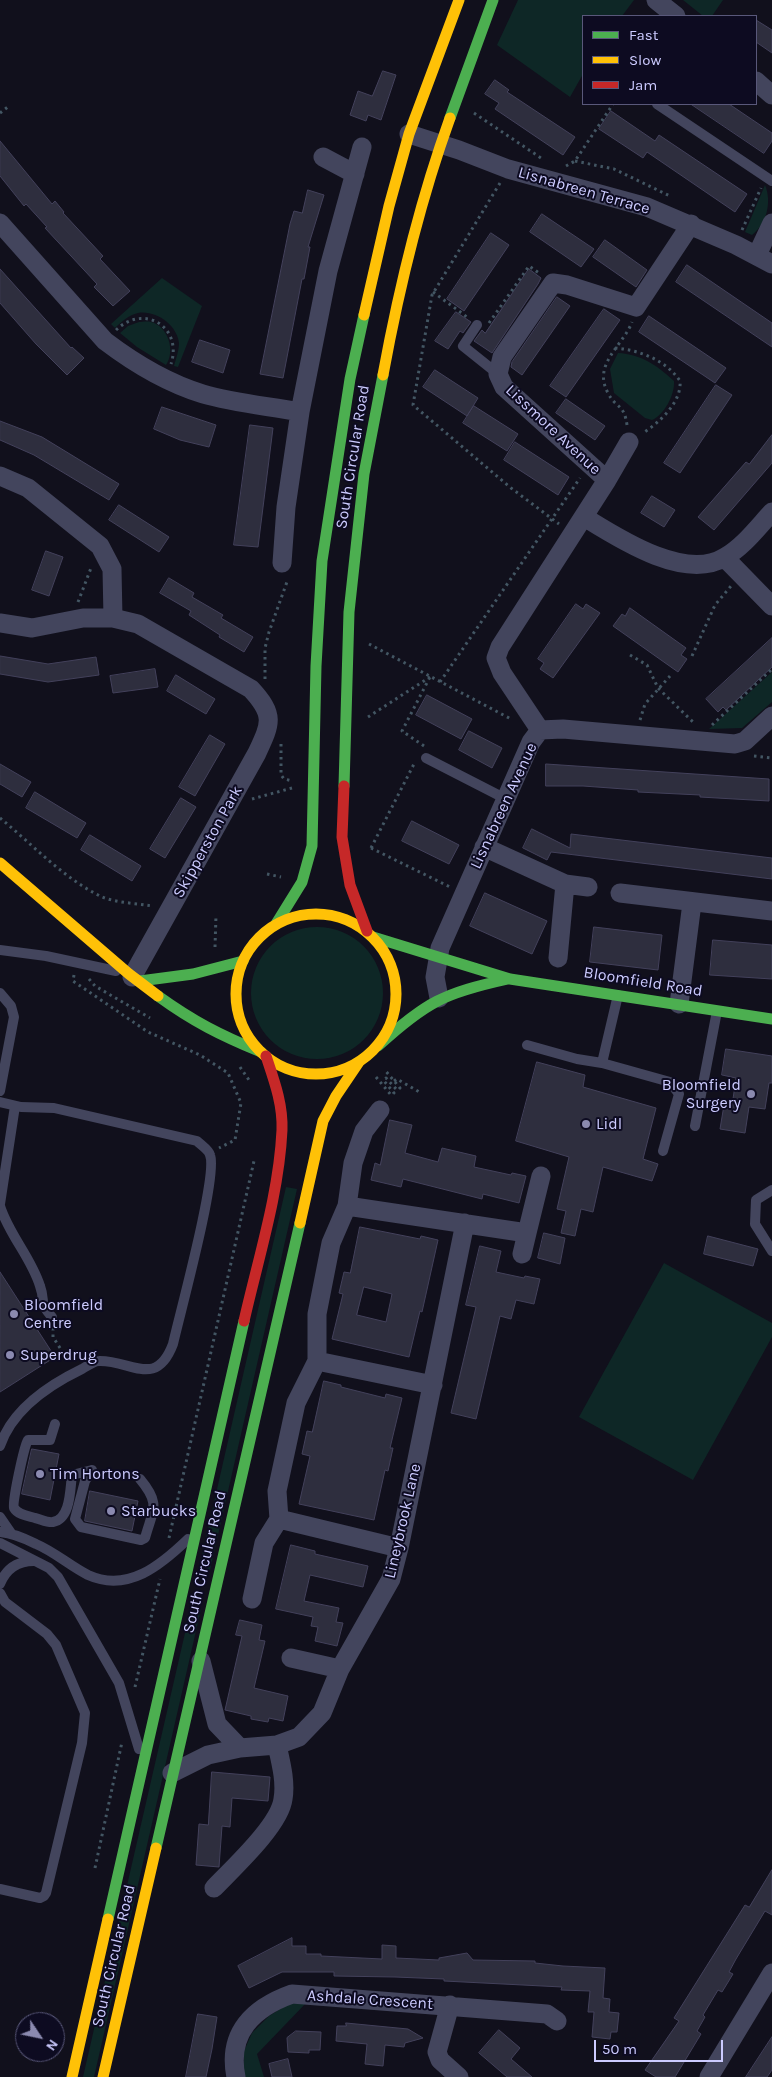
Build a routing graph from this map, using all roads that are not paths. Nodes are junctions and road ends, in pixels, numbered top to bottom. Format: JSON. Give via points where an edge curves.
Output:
{"nodes":[{"id":1,"x":459,"y":0,"type":"edge"},
{"id":2,"x":493,"y":0,"type":"edge"},
{"id":3,"x":656,"y":0,"type":"edge"},
{"id":4,"x":675,"y":15,"type":"edge"},
{"id":5,"x":757,"y":82,"type":"edge"},
{"id":6,"x":772,"y":95,"type":"edge"},
{"id":7,"x":658,"y":105,"type":"edge"},
{"id":8,"x":409,"y":134,"type":"junction"},
{"id":9,"x":441,"y":144,"type":"junction"},
{"id":10,"x":362,"y":147,"type":"dead end"},
{"id":11,"x":323,"y":157,"type":"dead end"},
{"id":12,"x":355,"y":174,"type":"junction"},
{"id":13,"x":768,"y":179,"type":"edge"},
{"id":14,"x":0,"y":223,"type":"edge"},
{"id":15,"x":772,"y":223,"type":"edge"},
{"id":16,"x":690,"y":224,"type":"junction"},
{"id":17,"x":765,"y":259,"type":"edge"},
{"id":18,"x":477,"y":325,"type":"road end"},
{"id":19,"x":498,"y":374,"type":"junction"},
{"id":20,"x":300,"y":412,"type":"junction"},
{"id":21,"x":629,"y":442,"type":"road end"},
{"id":22,"x":0,"y":476,"type":"edge"},
{"id":23,"x":607,"y":480,"type":"junction"},
{"id":24,"x":772,"y":512,"type":"edge"},
{"id":25,"x":584,"y":517,"type":"junction"},
{"id":26,"x":725,"y":558,"type":"junction"},
{"id":27,"x":285,"y":571,"type":"road end"},
{"id":28,"x":772,"y":606,"type":"edge"},
{"id":29,"x":113,"y":618,"type":"junction"},
{"id":30,"x":0,"y":623,"type":"edge"},
{"id":31,"x":772,"y":716,"type":"edge"},
{"id":32,"x":540,"y":730,"type":"junction"},
{"id":33,"x":422,"y":756,"type":"road end"},
{"id":34,"x":506,"y":799,"type":"junction"},
{"id":35,"x":484,"y":847,"type":"junction"},
{"id":36,"x":0,"y":863,"type":"edge"},
{"id":37,"x":565,"y":884,"type":"junction"},
{"id":38,"x":588,"y":887,"type":"dead end"},
{"id":39,"x":620,"y":893,"type":"dead end"},
{"id":40,"x":692,"y":903,"type":"junction"},
{"id":41,"x":772,"y":911,"type":"edge"},
{"id":42,"x":276,"y":924,"type":"junction"},
{"id":43,"x":370,"y":934,"type":"junction"},
{"id":44,"x":0,"y":950,"type":"edge"},
{"id":45,"x":438,"y":956,"type":"junction"},
{"id":46,"x":558,"y":958,"type":"dead end"},
{"id":47,"x":243,"y":962,"type":"junction"},
{"id":48,"x":134,"y":977,"type":"junction"},
{"id":49,"x":510,"y":979,"type":"junction"},
{"id":50,"x":0,"y":994,"type":"edge"},
{"id":51,"x":618,"y":994,"type":"junction"},
{"id":52,"x":439,"y":998,"type":"junction"},
{"id":53,"x":679,"y":1004,"type":"junction"},
{"id":54,"x":717,"y":1010,"type":"junction"},
{"id":55,"x":772,"y":1019,"type":"edge"},
{"id":56,"x":527,"y":1044,"type":"dead end"},
{"id":57,"x":378,"y":1046,"type":"junction"},
{"id":58,"x":263,"y":1054,"type":"junction"},
{"id":59,"x":359,"y":1062,"type":"junction"},
{"id":60,"x":602,"y":1063,"type":"junction"},
{"id":61,"x":0,"y":1091,"type":"edge"},
{"id":62,"x":0,"y":1102,"type":"edge"},
{"id":63,"x":15,"y":1106,"type":"junction"},
{"id":64,"x":380,"y":1110,"type":"dead end"},
{"id":65,"x":695,"y":1126,"type":"dead end"},
{"id":66,"x":664,"y":1151,"type":"dead end"},
{"id":67,"x":541,"y":1176,"type":"dead end"},
{"id":68,"x":772,"y":1190,"type":"edge"},
{"id":69,"x":0,"y":1205,"type":"edge"},
{"id":70,"x":347,"y":1206,"type":"junction"},
{"id":71,"x":465,"y":1223,"type":"junction"},
{"id":72,"x":527,"y":1234,"type":"junction"},
{"id":73,"x":772,"y":1251,"type":"edge"},
{"id":74,"x":522,"y":1254,"type":"dead end"},
{"id":75,"x":52,"y":1317,"type":"road end"},
{"id":76,"x":317,"y":1361,"type":"junction"},
{"id":77,"x":433,"y":1385,"type":"junction"},
{"id":78,"x":55,"y":1424,"type":"dead end"},
{"id":79,"x":0,"y":1446,"type":"edge"},
{"id":80,"x":140,"y":1479,"type":"dead end"},
{"id":81,"x":0,"y":1517,"type":"edge"},
{"id":82,"x":279,"y":1519,"type":"junction"},
{"id":83,"x":0,"y":1532,"type":"edge"},
{"id":84,"x":197,"y":1532,"type":"junction"},
{"id":85,"x":11,"y":1533,"type":"junction"},
{"id":86,"x":0,"y":1543,"type":"edge"},
{"id":87,"x":399,"y":1548,"type":"junction"},
{"id":88,"x":37,"y":1561,"type":"junction"},
{"id":89,"x":0,"y":1584,"type":"edge"},
{"id":90,"x":0,"y":1593,"type":"edge"},
{"id":91,"x":252,"y":1599,"type":"dead end"},
{"id":92,"x":200,"y":1654,"type":"junction"},
{"id":93,"x":291,"y":1658,"type":"dead end"},
{"id":94,"x":340,"y":1669,"type":"junction"},
{"id":95,"x":277,"y":1745,"type":"junction"},
{"id":96,"x":240,"y":1748,"type":"junction"},
{"id":97,"x":143,"y":1762,"type":"junction"},
{"id":98,"x":172,"y":1773,"type":"junction"},
{"id":99,"x":214,"y":1888,"type":"dead end"},
{"id":100,"x":0,"y":1889,"type":"edge"},
{"id":101,"x":772,"y":1973,"type":"edge"},
{"id":102,"x":450,"y":2005,"type":"junction"},
{"id":103,"x":557,"y":2021,"type":"dead end"},
{"id":104,"x":72,"y":2077,"type":"edge"},
{"id":105,"x":103,"y":2077,"type":"edge"},
{"id":106,"x":236,"y":2077,"type":"edge"},
{"id":107,"x":459,"y":2077,"type":"edge"},
{"id":108,"x":708,"y":2077,"type":"edge"}],
"edges":[{"from":1,"to":8,"type":"main road","name":"South Circular Road"},
{"from":2,"to":9,"type":"main road","name":"South Circular Road"},
{"from":3,"to":4,"type":"street"},
{"from":5,"to":6,"type":"street"},
{"from":7,"to":13,"type":"lane"},
{"from":8,"to":9,"type":"street","name":"Lisnabreen Terrace"},
{"from":8,"to":42,"type":"main road","name":"South Circular Road","via":[[389,206],[350,379],[322,560],[312,846],[302,882]]},
{"from":9,"to":16,"type":"street","name":"Lisnabreen Terrace","via":[[508,169],[647,207]]},
{"from":9,"to":43,"type":"main road","name":"South Circular Road","via":[[392,325],[364,474],[349,612],[342,837],[350,885]]},
{"from":10,"to":12,"type":"street"},
{"from":11,"to":12,"type":"street"},
{"from":12,"to":20,"type":"street","via":[[328,271]]},
{"from":14,"to":20,"type":"street","via":[[105,341],[164,378],[203,394]]},
{"from":15,"to":17,"type":"street"},
{"from":16,"to":17,"type":"street","name":"Lisnabreen Terrace"},
{"from":16,"to":19,"type":"street","name":"Lissmore Avenue","via":[[636,307],[553,283],[502,357]]},
{"from":18,"to":19,"type":"lane","via":[[463,346]]},
{"from":19,"to":23,"type":"street","name":"Lissmore Avenue","via":[[504,387]]},
{"from":20,"to":27,"type":"street","via":[[286,507]]},
{"from":21,"to":23,"type":"street","name":"Lissmore Avenue"},
{"from":22,"to":29,"type":"street","via":[[28,488],[100,546],[112,569]]},
{"from":23,"to":25,"type":"street","name":"Lissmore Avenue"},
{"from":24,"to":26,"type":"street"},
{"from":25,"to":26,"type":"street","via":[[656,557],[701,565]]},
{"from":25,"to":32,"type":"street","name":"Lissmore Avenue","via":[[496,658],[502,673]]},
{"from":26,"to":28,"type":"street"},
{"from":29,"to":30,"type":"street","via":[[83,618],[32,628]]},
{"from":29,"to":48,"type":"street","name":"Skipperston Park","via":[[138,624],[251,689],[265,703],[269,717],[265,736]]},
{"from":31,"to":32,"type":"street","name":"Lisnabreen Avenue","via":[[745,741],[735,744],[703,736]]},
{"from":32,"to":34,"type":"street","name":"Lisnabreen Avenue","via":[[531,742]]},
{"from":33,"to":34,"type":"lane"},
{"from":34,"to":35,"type":"street","name":"Lisnabreen Avenue"},
{"from":35,"to":37,"type":"street"},
{"from":35,"to":45,"type":"street","name":"Lisnabreen Avenue"},
{"from":36,"to":48,"type":"main road"},
{"from":37,"to":38,"type":"street"},
{"from":37,"to":46,"type":"street"},
{"from":39,"to":40,"type":"street"},
{"from":40,"to":41,"type":"street"},
{"from":40,"to":53,"type":"street"},
{"from":42,"to":43,"type":"main road","via":[[299,915],[323,914],[346,919]]},
{"from":42,"to":47,"type":"main road","via":[[263,934]]},
{"from":43,"to":45,"type":"main road","name":"Bloomfield Road"},
{"from":43,"to":57,"type":"main road","via":[[387,956],[395,979],[396,1002],[390,1026]]},
{"from":44,"to":48,"type":"lane"},
{"from":45,"to":49,"type":"main road","name":"Bloomfield Road"},
{"from":45,"to":52,"type":"street","name":"Lisnabreen Avenue","via":[[435,977]]},
{"from":47,"to":48,"type":"main road","via":[[193,974]]},
{"from":47,"to":58,"type":"main road","via":[[236,985],[238,1010],[246,1033]]},
{"from":48,"to":58,"type":"main road","via":[[191,1020]]},
{"from":49,"to":51,"type":"main road","name":"Bloomfield Road"},
{"from":49,"to":52,"type":"main road","name":"Bloomfield Road","via":[[474,986]]},
{"from":50,"to":61,"type":"lane","via":[[11,1006],[14,1017]]},
{"from":51,"to":53,"type":"main road","name":"Bloomfield Road"},
{"from":51,"to":60,"type":"lane"},
{"from":52,"to":57,"type":"main road","name":"Bloomfield Road"},
{"from":53,"to":54,"type":"main road","name":"Bloomfield Road"},
{"from":54,"to":55,"type":"main road","name":"Bloomfield Road"},
{"from":54,"to":65,"type":"lane"},
{"from":56,"to":60,"type":"lane"},
{"from":57,"to":59,"type":"main road"},
{"from":58,"to":59,"type":"main road","via":[[282,1067],[302,1073],[341,1071]]},
{"from":58,"to":84,"type":"main road","name":"South Circular Road","via":[[278,1090],[282,1129],[273,1195]]},
{"from":59,"to":92,"type":"main road","name":"South Circular Road","via":[[323,1121]]},
{"from":60,"to":66,"type":"lane","via":[[670,1082],[679,1094]]},
{"from":62,"to":63,"type":"lane"},
{"from":63,"to":69,"type":"lane"},
{"from":63,"to":79,"type":"lane","via":[[54,1108],[198,1141],[210,1153],[212,1164],[168,1359],[161,1365],[141,1370],[98,1361],[75,1372],[54,1383],[22,1411],[3,1436]]},
{"from":64,"to":70,"type":"street","via":[[364,1130],[358,1147]]},
{"from":67,"to":72,"type":"street"},
{"from":68,"to":73,"type":"lane","via":[[756,1200],[755,1224]]},
{"from":69,"to":75,"type":"lane","via":[[4,1219],[35,1271],[42,1305]]},
{"from":70,"to":71,"type":"street"},
{"from":70,"to":76,"type":"street","via":[[331,1243],[316,1314]]},
{"from":71,"to":72,"type":"street"},
{"from":71,"to":77,"type":"street","name":"Lineybrook Lane"},
{"from":72,"to":74,"type":"street"},
{"from":76,"to":77,"type":"street"},
{"from":76,"to":82,"type":"street","via":[[296,1403],[277,1491]]},
{"from":77,"to":87,"type":"street","name":"Lineybrook Lane"},
{"from":78,"to":80,"type":"lane","via":[[50,1440],[28,1440],[23,1448],[13,1500],[14,1508],[20,1513],[52,1523],[61,1519],[66,1512],[72,1475],[92,1470],[85,1481],[75,1518],[77,1524],[141,1540],[145,1538],[154,1506],[153,1494]]},
{"from":81,"to":85,"type":"lane"},
{"from":82,"to":87,"type":"street"},
{"from":82,"to":91,"type":"street","via":[[264,1544]]},
{"from":83,"to":85,"type":"lane"},
{"from":84,"to":85,"type":"lane","via":[[164,1562],[132,1580],[104,1580],[88,1575],[50,1550]]},
{"from":84,"to":97,"type":"main road","name":"South Circular Road"},
{"from":86,"to":88,"type":"lane"},
{"from":87,"to":94,"type":"street","name":"Lineybrook Lane","via":[[387,1586]]},
{"from":88,"to":89,"type":"lane","via":[[15,1564]]},
{"from":88,"to":97,"type":"lane","via":[[58,1577],[119,1683]]},
{"from":90,"to":100,"type":"lane","via":[[5,1602],[47,1634],[56,1645],[85,1713],[85,1726],[46,1892],[40,1898]]},
{"from":92,"to":96,"type":"street","via":[[217,1724]]},
{"from":92,"to":98,"type":"main road","name":"South Circular Road"},
{"from":93,"to":94,"type":"street"},
{"from":94,"to":95,"type":"street","name":"Lineybrook Lane","via":[[322,1713],[299,1737]]},
{"from":95,"to":96,"type":"street","name":"Lineybrook Lane"},
{"from":95,"to":99,"type":"street","via":[[283,1769],[283,1800],[271,1826]]},
{"from":96,"to":98,"type":"street","name":"Lineybrook Lane","via":[[208,1755]]},
{"from":97,"to":104,"type":"main road","name":"South Circular Road"},
{"from":98,"to":105,"type":"main road","name":"South Circular Road"},
{"from":101,"to":108,"type":"street"},
{"from":102,"to":103,"type":"street","name":"Ashdale Crescent","via":[[547,2014]]},
{"from":102,"to":106,"type":"street","name":"Ashdale Crescent","via":[[292,1994],[263,2007],[242,2030],[233,2059]]},
{"from":102,"to":107,"type":"street","via":[[437,2052],[440,2060]]}]}
